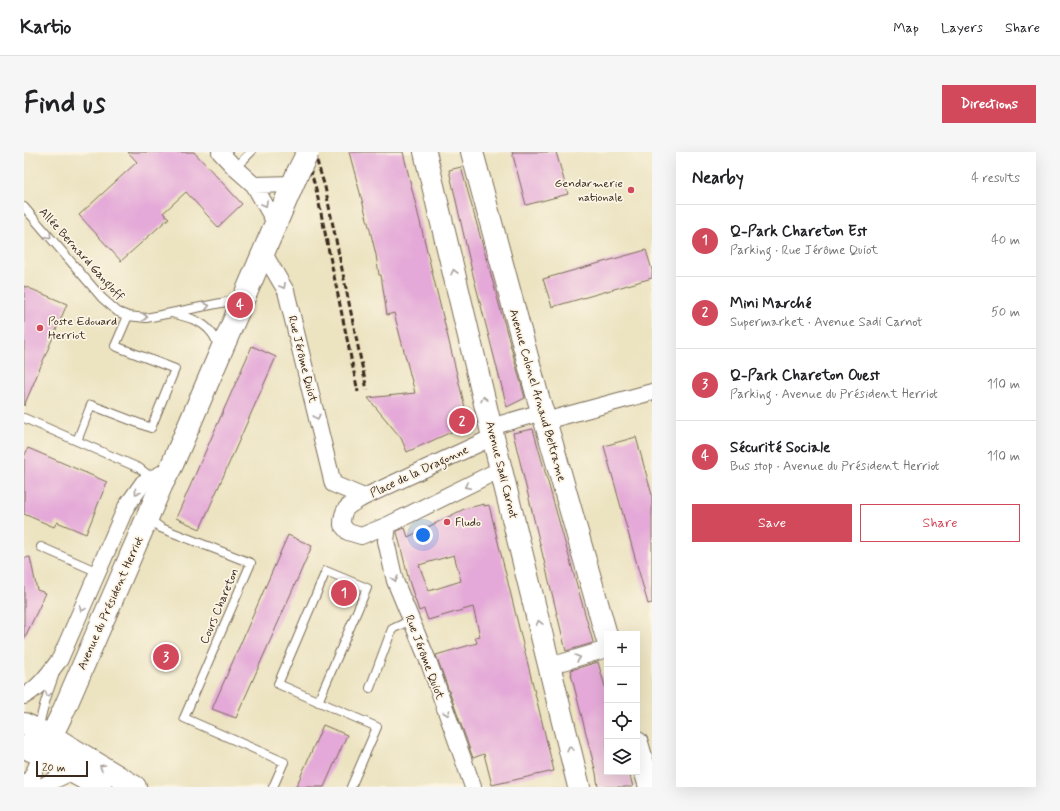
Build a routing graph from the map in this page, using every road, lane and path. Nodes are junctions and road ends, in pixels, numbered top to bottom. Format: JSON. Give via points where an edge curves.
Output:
{"nodes":[{"id":1,"x":220,"y":152,"type":"edge"},
{"id":2,"x":251,"y":152,"type":"edge"},
{"id":3,"x":308,"y":152,"type":"edge"},
{"id":4,"x":425,"y":152,"type":"edge"},
{"id":5,"x":472,"y":152,"type":"edge"},
{"id":6,"x":235,"y":168,"type":"junction"},
{"id":7,"x":254,"y":185,"type":"junction"},
{"id":8,"x":291,"y":189,"type":"junction"},
{"id":9,"x":24,"y":207,"type":"edge"},
{"id":10,"x":276,"y":224,"type":"junction"},
{"id":11,"x":263,"y":252,"type":"junction"},
{"id":12,"x":243,"y":299,"type":"junction"},
{"id":13,"x":171,"y":313,"type":"junction"},
{"id":14,"x":128,"y":316,"type":"junction"},
{"id":15,"x":220,"y":351,"type":"junction"},
{"id":16,"x":652,"y":392,"type":"edge"},
{"id":17,"x":543,"y":417,"type":"junction"},
{"id":18,"x":24,"y":418,"type":"edge"},
{"id":19,"x":492,"y":432,"type":"junction"},
{"id":20,"x":77,"y":441,"type":"junction"},
{"id":21,"x":501,"y":469,"type":"junction"},
{"id":22,"x":161,"y":478,"type":"junction"},
{"id":23,"x":364,"y":497,"type":"junction"},
{"id":24,"x":148,"y":518,"type":"junction"},
{"id":25,"x":388,"y":525,"type":"junction"},
{"id":26,"x":41,"y":547,"type":"dead end"},
{"id":27,"x":98,"y":572,"type":"junction"},
{"id":28,"x":411,"y":620,"type":"junction"},
{"id":29,"x":605,"y":631,"type":"edge"},
{"id":30,"x":604,"y":651,"type":"edge"},
{"id":31,"x":60,"y":659,"type":"junction"},
{"id":32,"x":550,"y":666,"type":"junction"},
{"id":33,"x":370,"y":688,"type":"dead end"},
{"id":34,"x":24,"y":696,"type":"edge"},
{"id":35,"x":318,"y":702,"type":"junction"},
{"id":36,"x":36,"y":739,"type":"edge"},
{"id":37,"x":640,"y":753,"type":"edge"},
{"id":38,"x":74,"y":773,"type":"junction"},
{"id":39,"x":27,"y":787,"type":"edge"},
{"id":40,"x":41,"y":787,"type":"edge"},
{"id":41,"x":100,"y":787,"type":"edge"},
{"id":42,"x":135,"y":787,"type":"edge"},
{"id":43,"x":273,"y":787,"type":"edge"},
{"id":44,"x":351,"y":787,"type":"edge"},
{"id":45,"x":473,"y":787,"type":"edge"},
{"id":46,"x":579,"y":787,"type":"edge"},
{"id":47,"x":650,"y":787,"type":"edge"}],
"edges":[{"from":1,"to":6,"type":"street"},
{"from":2,"to":6,"type":"lane"},
{"from":3,"to":8,"type":"main road","name":"Avenue du Président Herriot","bridge":true},
{"from":19,"to":4,"type":"main road","name":"Avenue Sadi Carnot","one_way":true},
{"from":5,"to":17,"type":"main road","name":"Avenue Colonel Arnaud Beltrame"},
{"from":6,"to":7,"type":"street"},
{"from":7,"to":8,"type":"street"},
{"from":7,"to":10,"type":"street","one_way":true},
{"from":8,"to":10,"type":"main road","name":"Avenue du Président Herriot"},
{"from":9,"to":14,"type":"lane","name":"Allée Bernard Gangloff","one_way":true,"via":[[102,298],[118,312]]},
{"from":10,"to":11,"type":"main road","name":"Avenue du Président Herriot"},
{"from":11,"to":12,"type":"main road","name":"Avenue du Président Herriot"},
{"from":11,"to":23,"type":"street","name":"Rue Jérôme Quiot","one_way":true,"via":[[286,291],[333,484]]},
{"from":13,"to":12,"type":"lane","name":"Allée Bernard Gangloff","one_way":true},
{"from":12,"to":15,"type":"main road","name":"Avenue du Président Herriot"},
{"from":14,"to":13,"type":"lane","name":"Allée Bernard Gangloff","one_way":true,"via":[[146,318]]},
{"from":13,"to":15,"type":"lane","name":"Allée Bernard Gangloff","via":[[188,317],[206,327],[215,338]]},
{"from":14,"to":20,"type":"lane","via":[[115,346],[175,369],[151,428],[91,405]]},
{"from":15,"to":22,"type":"main road","name":"Avenue du Président Herriot"},
{"from":16,"to":17,"type":"street","name":"Place de la Dragonne"},
{"from":17,"to":19,"type":"street","name":"Place de la Dragonne"},
{"from":17,"to":29,"type":"main road","name":"Avenue Colonel Arnaud Beltrame"},
{"from":18,"to":20,"type":"lane"},
{"from":19,"to":21,"type":"main road","name":"Avenue Sadi Carnot"},
{"from":19,"to":23,"type":"street","name":"Place de la Dragonne"},
{"from":20,"to":22,"type":"lane"},
{"from":21,"to":25,"type":"street","one_way":true},
{"from":32,"to":21,"type":"main road","name":"Avenue Sadi Carnot","one_way":true},
{"from":22,"to":24,"type":"main road","name":"Avenue du Président Herriot"},
{"from":22,"to":27,"type":"street","name":"Avenue du Président Herriot","one_way":true,"via":[[143,483],[126,507]]},
{"from":23,"to":25,"type":"street","name":"Place de la Dragonne","via":[[346,507],[342,525],[348,532],[361,536]]},
{"from":24,"to":36,"type":"main road","name":"Avenue du Président Herriot","via":[[63,712]]},
{"from":24,"to":43,"type":"lane","name":"Cours Chareton","via":[[161,528],[251,563],[184,718],[284,762]]},
{"from":25,"to":28,"type":"street","name":"Rue Jérôme Quiot","one_way":true,"via":[[386,541],[395,581]]},
{"from":26,"to":27,"type":"lane"},
{"from":27,"to":31,"type":"street","name":"Avenue du Président Herriot","one_way":true},
{"from":28,"to":33,"type":"lane","via":[[392,629]]},
{"from":28,"to":45,"type":"street","name":"Rue Jérôme Quiot","one_way":true},
{"from":32,"to":30,"type":"street","one_way":true},
{"from":31,"to":34,"type":"street","name":"Avenue du Président Herriot","via":[[38,685]]},
{"from":31,"to":36,"type":"lane","one_way":true},
{"from":46,"to":32,"type":"main road","name":"Avenue Sadi Carnot","one_way":true},
{"from":35,"to":35,"type":"lane","via":[[278,684],[326,571],[367,588]]},
{"from":35,"to":44,"type":"lane","via":[[377,727]]},
{"from":36,"to":38,"type":"main road"},
{"from":36,"to":39,"type":"street","name":"Avenue du Président Herriot"},
{"from":42,"to":36,"type":"main road","one_way":true},
{"from":37,"to":47,"type":"main road"},
{"from":38,"to":40,"type":"street"},
{"from":38,"to":41,"type":"main road"}]}
